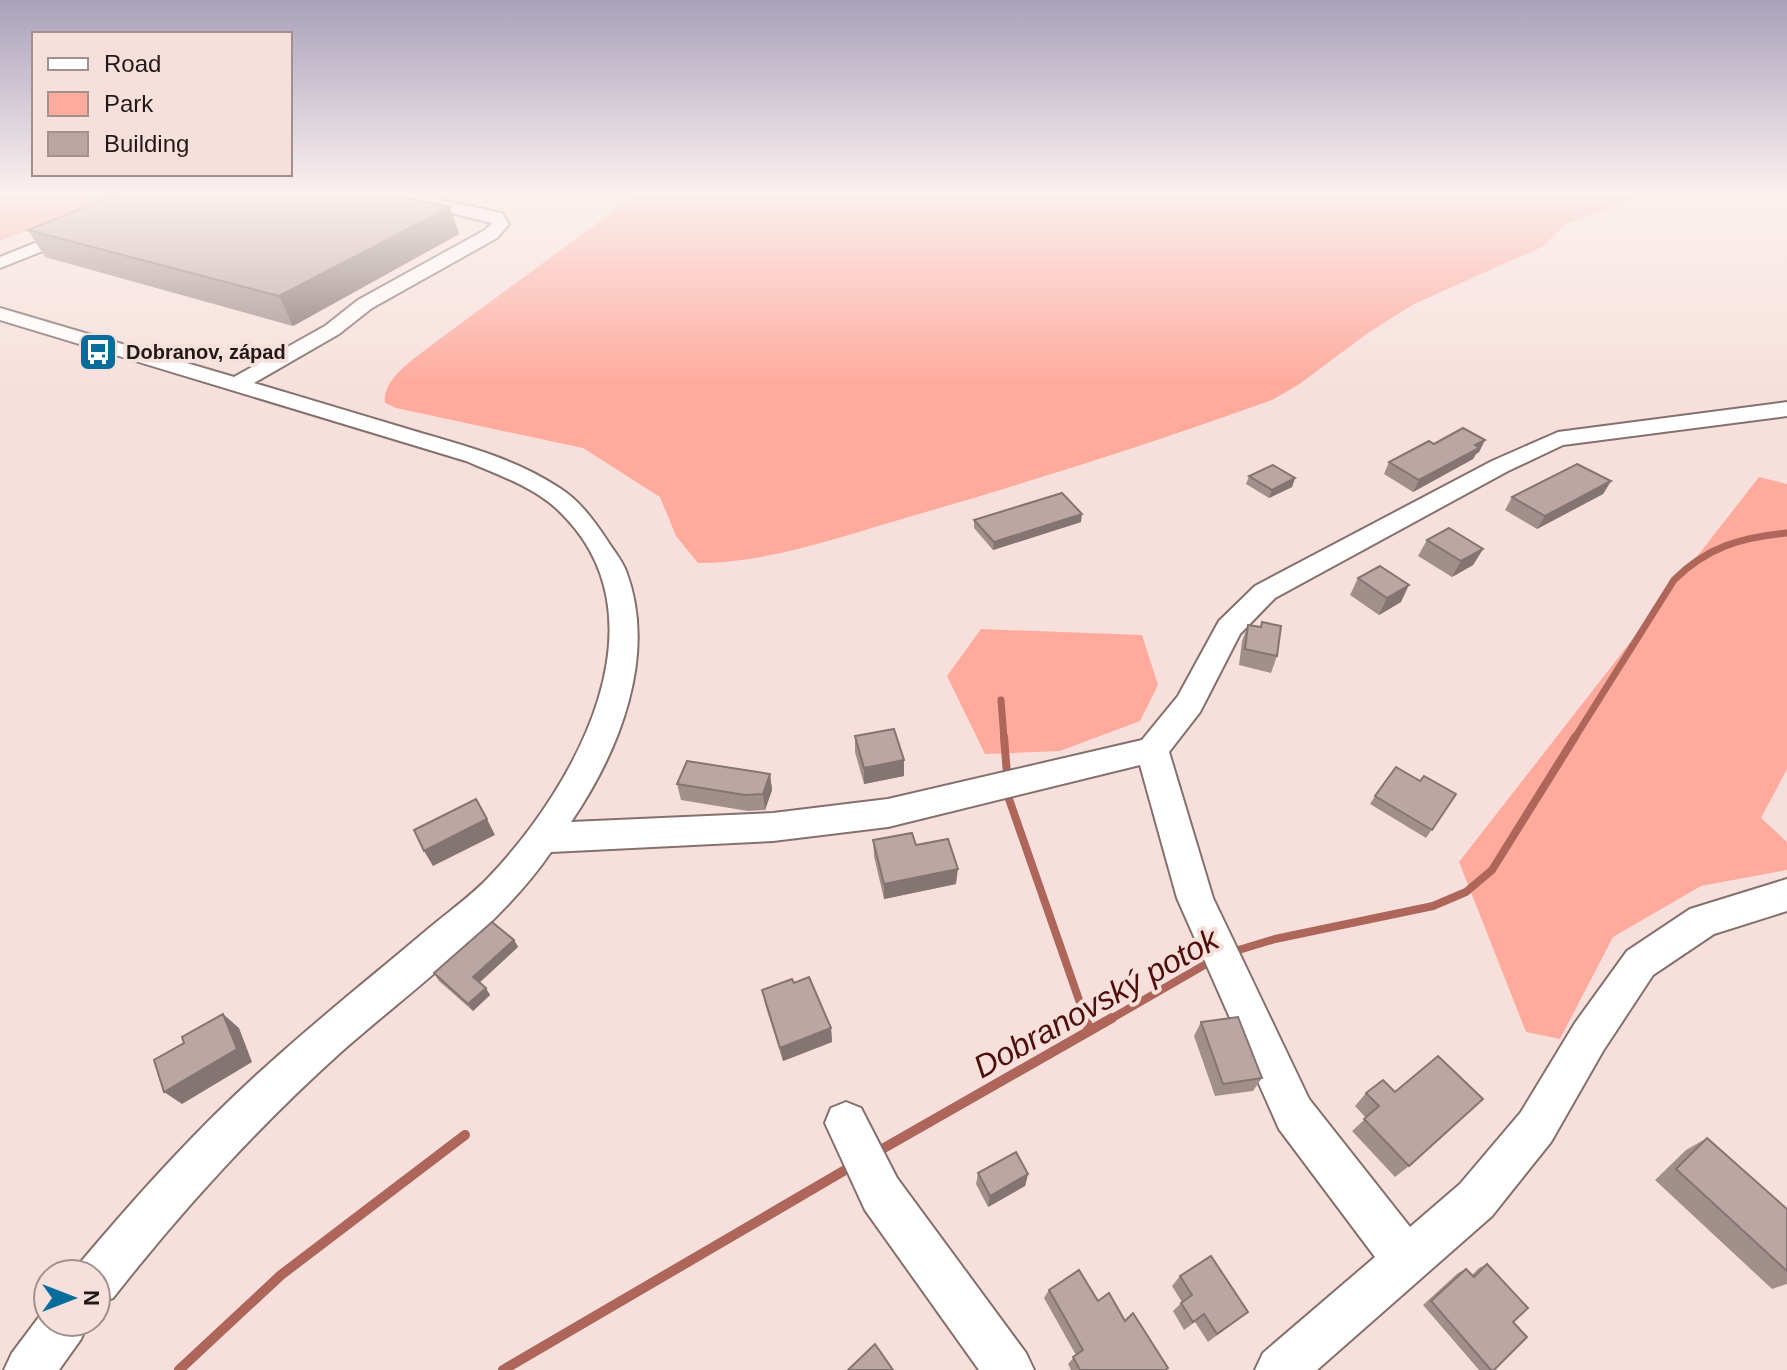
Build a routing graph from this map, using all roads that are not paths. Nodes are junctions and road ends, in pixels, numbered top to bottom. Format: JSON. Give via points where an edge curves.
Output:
{"nodes":[{"id":1,"x":450,"y":257,"type":"edge"},
{"id":2,"x":0,"y":314,"type":"edge"},
{"id":3,"x":234,"y":386,"type":"junction"},
{"id":4,"x":1787,"y":409,"type":"edge"},
{"id":5,"x":1152,"y":750,"type":"junction"},
{"id":6,"x":543,"y":838,"type":"junction"},
{"id":7,"x":1787,"y":895,"type":"edge"},
{"id":8,"x":846,"y":1123,"type":"dead end"},
{"id":9,"x":1405,"y":1258,"type":"junction"},
{"id":10,"x":112,"y":1261,"type":"edge"},
{"id":11,"x":52,"y":1338,"type":"edge"},
{"id":12,"x":29,"y":1370,"type":"edge"},
{"id":13,"x":1009,"y":1370,"type":"edge"},
{"id":14,"x":1280,"y":1370,"type":"edge"}],
"edges":[{"from":1,"to":3,"type":"street"},
{"from":2,"to":3,"type":"street"},
{"from":3,"to":6,"type":"street","via":[[511,471],[561,499],[601,544],[619,581],[626,621],[616,700],[578,785]]},
{"from":4,"to":5,"type":"street","via":[[1558,439],[1265,592],[1229,628],[1189,704]]},
{"from":5,"to":6,"type":"street","via":[[888,813],[773,827]]},
{"from":5,"to":9,"type":"street","via":[[1195,898],[1294,1114]]},
{"from":6,"to":10,"type":"street","via":[[501,889],[267,1093]]},
{"from":7,"to":9,"type":"street","via":[[1703,921],[1640,963],[1536,1127],[1476,1200]]},
{"from":8,"to":13,"type":"street","via":[[881,1194]]},
{"from":9,"to":14,"type":"street"},
{"from":11,"to":12,"type":"street"}]}
